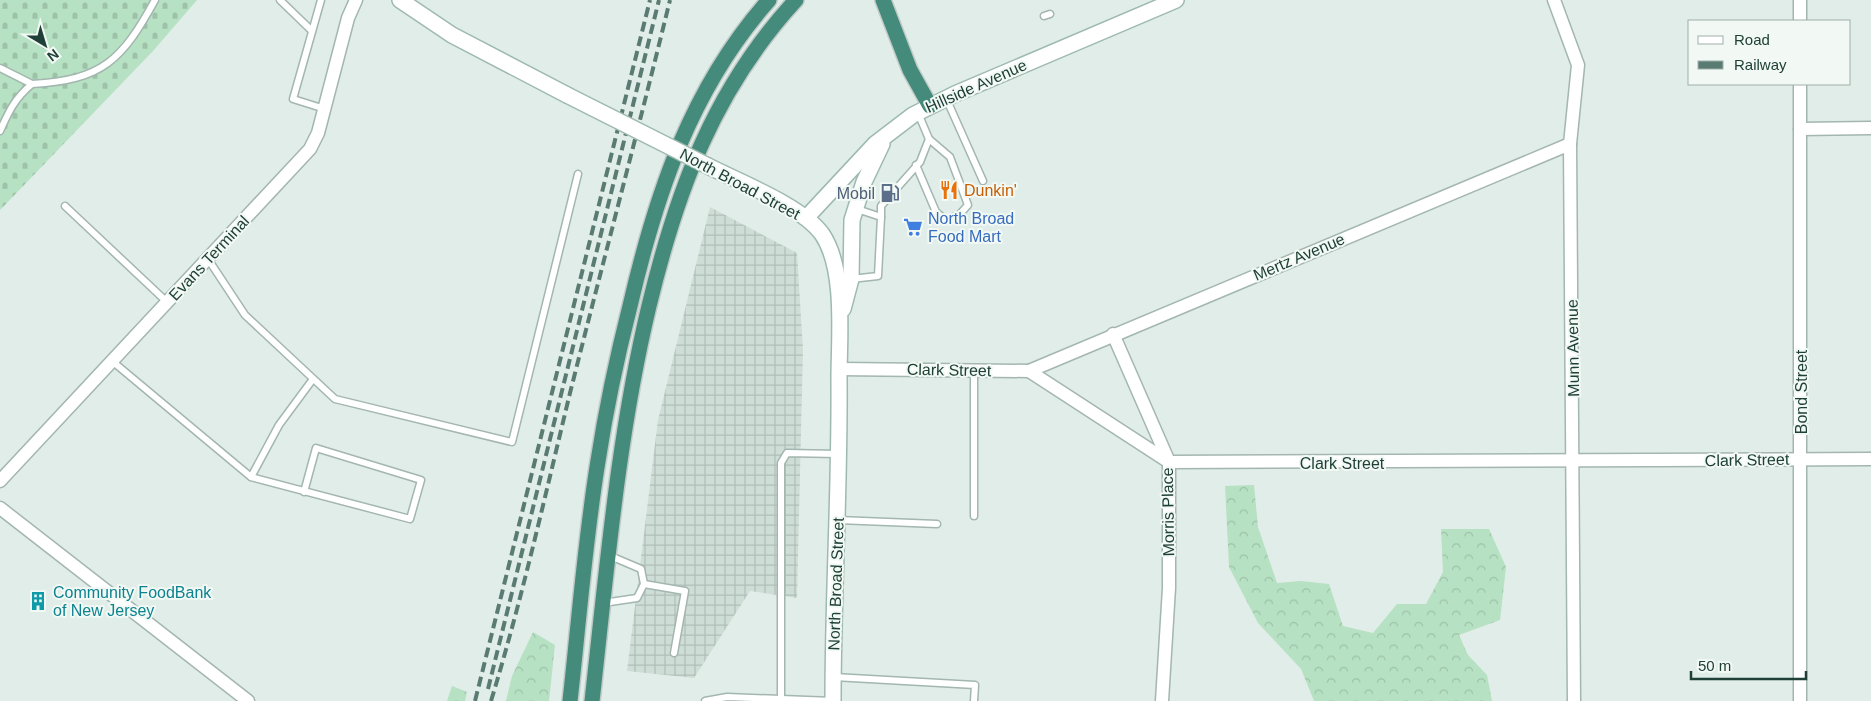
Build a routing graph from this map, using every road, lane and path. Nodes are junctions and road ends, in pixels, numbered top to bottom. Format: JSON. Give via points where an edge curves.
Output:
{"nodes":[{"id":1,"x":155,"y":0,"type":"edge"},
{"id":2,"x":280,"y":0,"type":"edge"},
{"id":3,"x":321,"y":0,"type":"edge"},
{"id":4,"x":356,"y":0,"type":"edge"},
{"id":5,"x":400,"y":0,"type":"edge"},
{"id":6,"x":769,"y":0,"type":"edge"},
{"id":7,"x":796,"y":0,"type":"edge"},
{"id":8,"x":883,"y":0,"type":"edge"},
{"id":9,"x":1176,"y":0,"type":"edge"},
{"id":10,"x":1554,"y":0,"type":"edge"},
{"id":11,"x":1800,"y":0,"type":"edge"},
{"id":12,"x":1800,"y":20,"type":"edge"},
{"id":13,"x":312,"y":31,"type":"junction"},
{"id":14,"x":0,"y":68,"type":"edge"},
{"id":15,"x":32,"y":84,"type":"junction"},
{"id":16,"x":1800,"y":85,"type":"edge"},
{"id":17,"x":946,"y":98,"type":"junction"},
{"id":18,"x":325,"y":109,"type":"junction"},
{"id":19,"x":924,"y":110,"type":"junction"},
{"id":20,"x":1871,"y":128,"type":"edge"},
{"id":21,"x":1800,"y":129,"type":"junction"},
{"id":22,"x":0,"y":130,"type":"edge"},
{"id":23,"x":889,"y":132,"type":"junction"},
{"id":24,"x":929,"y":140,"type":"junction"},
{"id":25,"x":1570,"y":144,"type":"junction"},
{"id":26,"x":916,"y":165,"type":"junction"},
{"id":27,"x":578,"y":174,"type":"dead end"},
{"id":28,"x":983,"y":181,"type":"dead end"},
{"id":29,"x":65,"y":206,"type":"dead end"},
{"id":30,"x":856,"y":208,"type":"junction"},
{"id":31,"x":882,"y":217,"type":"junction"},
{"id":32,"x":806,"y":218,"type":"junction"},
{"id":33,"x":208,"y":259,"type":"junction"},
{"id":34,"x":851,"y":280,"type":"junction"},
{"id":35,"x":167,"y":302,"type":"junction"},
{"id":36,"x":839,"y":325,"type":"junction"},
{"id":37,"x":1113,"y":334,"type":"junction"},
{"id":38,"x":112,"y":361,"type":"junction"},
{"id":39,"x":839,"y":369,"type":"junction"},
{"id":40,"x":974,"y":370,"type":"junction"},
{"id":41,"x":1029,"y":371,"type":"junction"},
{"id":42,"x":313,"y":379,"type":"junction"},
{"id":43,"x":839,"y":454,"type":"junction"},
{"id":44,"x":1802,"y":459,"type":"junction"},
{"id":45,"x":1871,"y":459,"type":"edge"},
{"id":46,"x":1573,"y":461,"type":"junction"},
{"id":47,"x":1169,"y":462,"type":"junction"},
{"id":48,"x":251,"y":477,"type":"junction"},
{"id":49,"x":0,"y":481,"type":"edge"},
{"id":50,"x":304,"y":492,"type":"junction"},
{"id":51,"x":0,"y":508,"type":"edge"},
{"id":52,"x":974,"y":516,"type":"dead end"},
{"id":53,"x":838,"y":520,"type":"junction"},
{"id":54,"x":937,"y":524,"type":"dead end"},
{"id":55,"x":608,"y":555,"type":"junction"},
{"id":56,"x":644,"y":584,"type":"junction"},
{"id":57,"x":603,"y":603,"type":"junction"},
{"id":58,"x":674,"y":653,"type":"dead end"},
{"id":59,"x":833,"y":677,"type":"junction"},
{"id":60,"x":781,"y":699,"type":"junction"},
{"id":61,"x":248,"y":701,"type":"edge"},
{"id":62,"x":570,"y":701,"type":"edge"},
{"id":63,"x":592,"y":701,"type":"edge"},
{"id":64,"x":705,"y":701,"type":"edge"},
{"id":65,"x":833,"y":701,"type":"edge"},
{"id":66,"x":974,"y":701,"type":"edge"},
{"id":67,"x":1162,"y":701,"type":"edge"},
{"id":68,"x":1574,"y":701,"type":"edge"},
{"id":69,"x":1800,"y":701,"type":"edge"}],
"edges":[{"from":1,"to":15,"type":"lane","via":[[139,30],[113,62],[87,76],[59,83]]},
{"from":2,"to":13,"type":"lane"},
{"from":3,"to":13,"type":"lane"},
{"from":4,"to":18,"type":"street","name":"Evans Terminal","via":[[348,18]]},
{"from":5,"to":32,"type":"main road","name":"North Broad Street","bridge":true,"via":[[452,36]]},
{"from":6,"to":62,"type":"highway","via":[[734,46],[705,93],[670,166],[647,235],[619,350],[599,453]]},
{"from":7,"to":55,"type":"highway","via":[[756,49],[726,95],[702,141],[677,202],[629,396]]},
{"from":8,"to":19,"type":"highway"},
{"from":9,"to":17,"type":"main road","name":"Hillside Avenue"},
{"from":10,"to":25,"type":"street","name":"Munn Avenue","via":[[1578,65]]},
{"from":11,"to":12,"type":"street"},
{"from":13,"to":18,"type":"lane","via":[[293,99]]},
{"from":14,"to":15,"type":"lane"},
{"from":15,"to":22,"type":"lane","via":[[8,111]]},
{"from":16,"to":21,"type":"street","name":"Bond Street"},
{"from":17,"to":19,"type":"main road","name":"Hillside Avenue"},
{"from":17,"to":28,"type":"lane"},
{"from":18,"to":33,"type":"street","name":"Evans Terminal","via":[[310,149]]},
{"from":19,"to":23,"type":"main road","name":"Hillside Avenue"},
{"from":19,"to":24,"type":"lane"},
{"from":20,"to":21,"type":"street"},
{"from":21,"to":44,"type":"street","name":"Bond Street"},
{"from":23,"to":30,"type":"main road","via":[[868,170]]},
{"from":23,"to":32,"type":"main road","name":"Hillside Avenue"},
{"from":24,"to":26,"type":"lane"},
{"from":24,"to":26,"type":"lane","via":[[950,157],[968,205],[959,215],[946,220],[936,212]]},
{"from":25,"to":37,"type":"street","name":"Mertz Avenue"},
{"from":25,"to":46,"type":"street","name":"Munn Avenue"},
{"from":26,"to":31,"type":"lane","via":[[881,206]]},
{"from":27,"to":42,"type":"lane","via":[[512,442],[335,399]]},
{"from":29,"to":35,"type":"lane"},
{"from":30,"to":31,"type":"lane"},
{"from":30,"to":34,"type":"main road","via":[[851,231]]},
{"from":31,"to":34,"type":"lane","via":[[878,276]]},
{"from":32,"to":36,"type":"main road","name":"North Broad Street","via":[[823,235],[832,258]]},
{"from":33,"to":35,"type":"street","name":"Evans Terminal"},
{"from":33,"to":42,"type":"lane","via":[[245,314]]},
{"from":34,"to":36,"type":"main road"},
{"from":35,"to":38,"type":"street","name":"Evans Terminal"},
{"from":36,"to":39,"type":"main road","name":"North Broad Street"},
{"from":37,"to":41,"type":"street","name":"Mertz Avenue"},
{"from":37,"to":47,"type":"street","name":"Morris Place"},
{"from":38,"to":48,"type":"lane"},
{"from":38,"to":49,"type":"street","name":"Evans Terminal"},
{"from":39,"to":40,"type":"street","name":"Clark Street"},
{"from":39,"to":43,"type":"main road","name":"North Broad Street"},
{"from":40,"to":41,"type":"street","name":"Clark Street"},
{"from":40,"to":52,"type":"lane"},
{"from":41,"to":47,"type":"street"},
{"from":42,"to":48,"type":"lane","via":[[279,425]]},
{"from":43,"to":53,"type":"main road","name":"North Broad Street"},
{"from":43,"to":60,"type":"lane","via":[[787,453],[781,463]]},
{"from":44,"to":45,"type":"street","name":"Clark Street"},
{"from":44,"to":46,"type":"street","name":"Clark Street"},
{"from":44,"to":69,"type":"street","name":"Bond Street"},
{"from":46,"to":47,"type":"street","name":"Clark Street"},
{"from":46,"to":68,"type":"street","name":"Munn Avenue"},
{"from":47,"to":67,"type":"street","name":"Morris Place","via":[[1169,588]]},
{"from":48,"to":50,"type":"lane"},
{"from":50,"to":50,"type":"lane","via":[[410,519],[421,480],[316,448]]},
{"from":51,"to":61,"type":"street"},
{"from":53,"to":54,"type":"lane"},
{"from":53,"to":59,"type":"main road","name":"North Broad Street"},
{"from":55,"to":56,"type":"lane","via":[[641,569]]},
{"from":55,"to":57,"type":"highway"},
{"from":56,"to":57,"type":"lane","via":[[637,598]]},
{"from":56,"to":58,"type":"lane","via":[[686,591]]},
{"from":57,"to":63,"type":"highway"},
{"from":59,"to":65,"type":"main road","name":"North Broad Street"},
{"from":59,"to":66,"type":"lane","via":[[975,685]]},
{"from":60,"to":64,"type":"lane","via":[[727,697]]},
{"from":60,"to":65,"type":"lane"}]}
